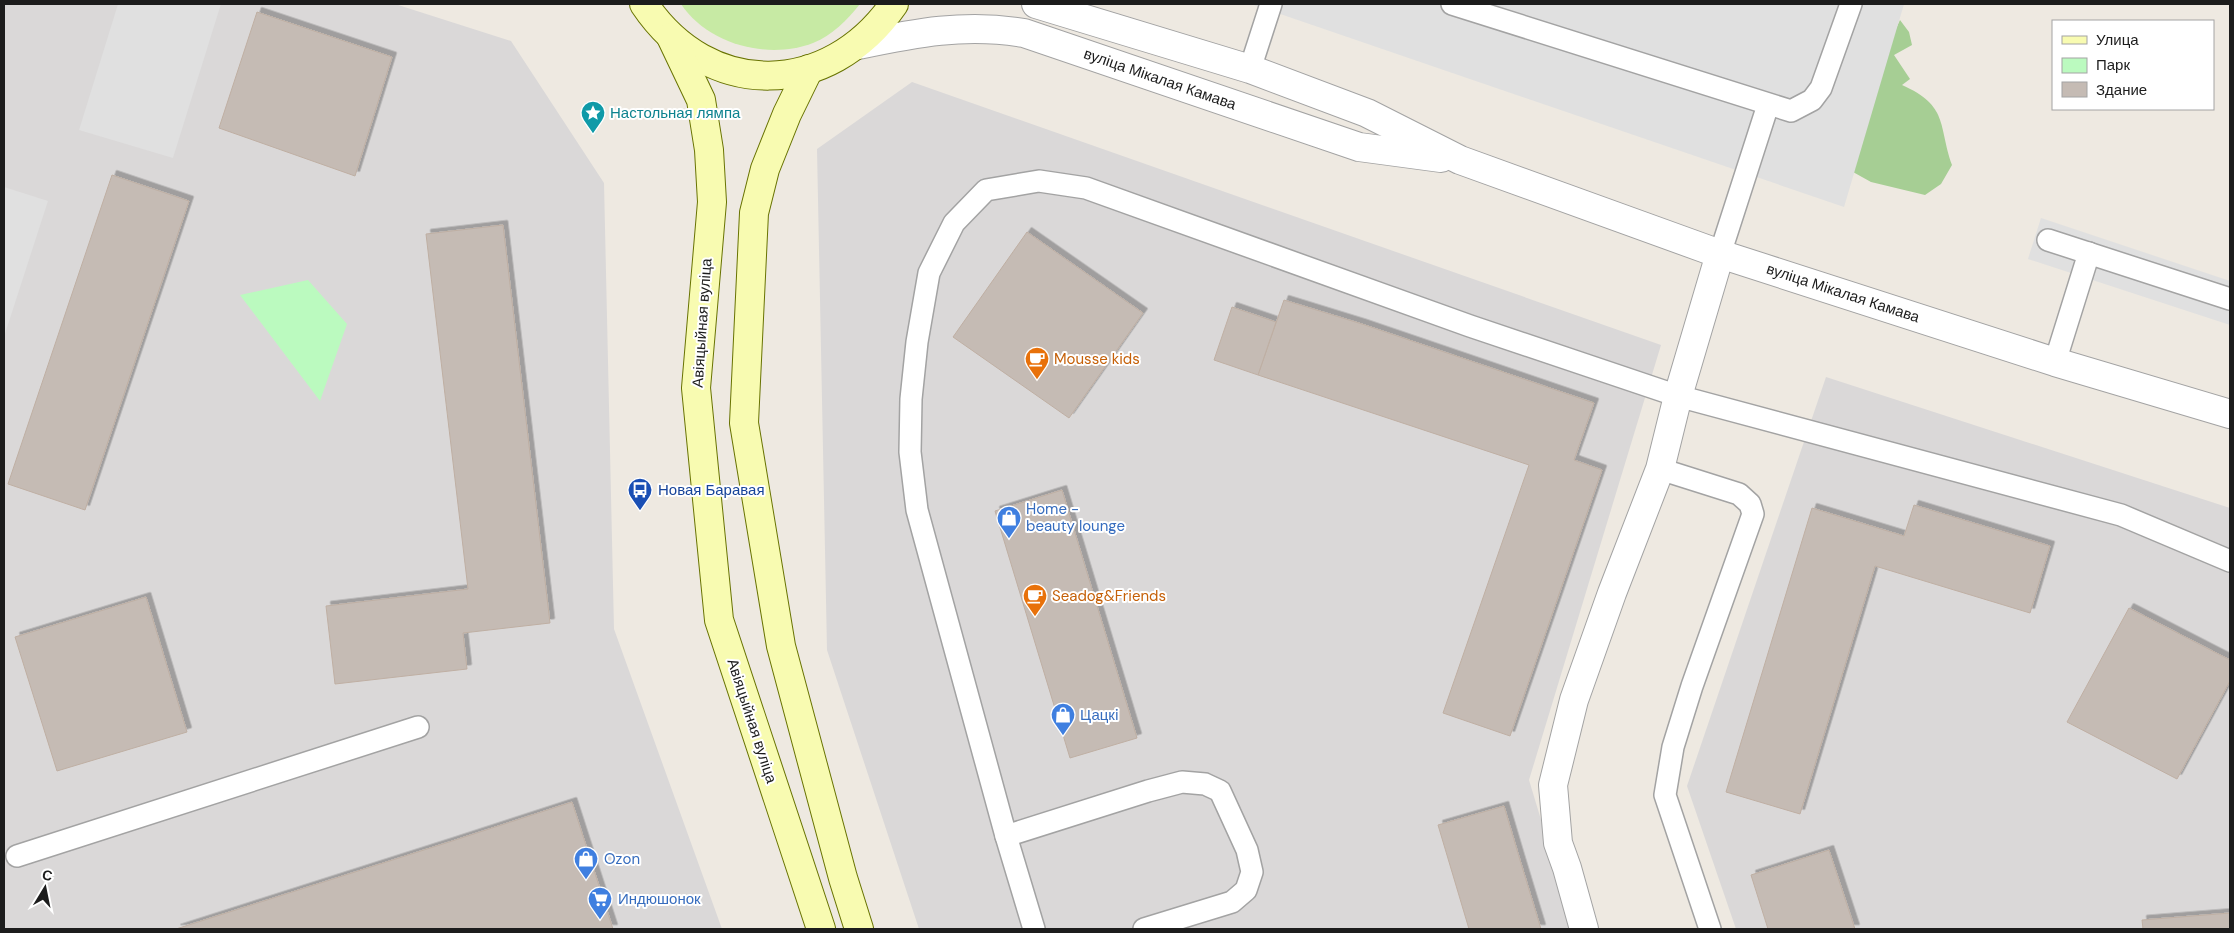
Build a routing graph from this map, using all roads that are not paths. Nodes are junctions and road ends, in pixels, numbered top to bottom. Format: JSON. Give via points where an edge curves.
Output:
{"nodes":[{"id":1,"x":644,"y":4,"type":"edge"},
{"id":2,"x":894,"y":4,"type":"edge"},
{"id":3,"x":1036,"y":4,"type":"edge"},
{"id":4,"x":1271,"y":4,"type":"edge"},
{"id":5,"x":1452,"y":4,"type":"edge"},
{"id":6,"x":1851,"y":4,"type":"edge"},
{"id":7,"x":671,"y":37,"type":"junction"},
{"id":8,"x":858,"y":45,"type":"junction"},
{"id":9,"x":809,"y":69,"type":"junction"},
{"id":10,"x":1250,"y":69,"type":"junction"},
{"id":11,"x":1768,"y":105,"type":"junction"},
{"id":12,"x":1460,"y":160,"type":"junction"},
{"id":13,"x":2048,"y":240,"type":"dead end"},
{"id":14,"x":2089,"y":253,"type":"junction"},
{"id":15,"x":1720,"y":254,"type":"junction"},
{"id":16,"x":2230,"y":299,"type":"edge"},
{"id":17,"x":2055,"y":362,"type":"junction"},
{"id":18,"x":1678,"y":396,"type":"junction"},
{"id":19,"x":2230,"y":414,"type":"edge"},
{"id":20,"x":1660,"y":469,"type":"junction"},
{"id":21,"x":2230,"y":561,"type":"edge"},
{"id":22,"x":418,"y":726,"type":"dead end"},
{"id":23,"x":1006,"y":836,"type":"junction"},
{"id":24,"x":17,"y":856,"type":"dead end"},
{"id":25,"x":821,"y":929,"type":"edge"},
{"id":26,"x":859,"y":929,"type":"edge"},
{"id":27,"x":1034,"y":929,"type":"edge"},
{"id":28,"x":1144,"y":929,"type":"edge"},
{"id":29,"x":1584,"y":929,"type":"edge"},
{"id":30,"x":1710,"y":929,"type":"edge"}],
"edges":[{"from":1,"to":7,"type":"main road"},
{"from":2,"to":8,"type":"main road","via":[[872,33]]},
{"from":3,"to":10,"type":"street","name":"вуліца Мікалая Камава"},
{"from":4,"to":10,"type":"lane"},
{"from":5,"to":11,"type":"lane"},
{"from":6,"to":11,"type":"lane","via":[[1821,88],[1812,100],[1791,111]]},
{"from":7,"to":9,"type":"main road","via":[[698,56],[734,71],[772,75]]},
{"from":7,"to":25,"type":"main road","name":"Авіяцыйная вуліца","via":[[701,100],[709,150],[712,202],[696,388],[718,620]]},
{"from":8,"to":9,"type":"main road","via":[[826,64]]},
{"from":8,"to":12,"type":"street","name":"вуліца Мікалая Камава","via":[[920,32],[960,28],[995,28],[1024,33],[1359,148]]},
{"from":9,"to":26,"type":"main road","via":[[765,169],[754,213],[744,422],[781,646]]},
{"from":10,"to":12,"type":"street","name":"вуліца Мікалая Камава","via":[[1367,113]]},
{"from":11,"to":15,"type":"lane"},
{"from":12,"to":15,"type":"street","name":"вуліца Мікалая Камава"},
{"from":13,"to":14,"type":"lane"},
{"from":14,"to":16,"type":"lane"},
{"from":14,"to":17,"type":"lane"},
{"from":15,"to":17,"type":"street","name":"вуліца Мікалая Камава"},
{"from":15,"to":18,"type":"street"},
{"from":17,"to":19,"type":"street","name":"вуліца Мікалая Камава"},
{"from":18,"to":20,"type":"street"},
{"from":18,"to":21,"type":"lane","via":[[2121,515]]},
{"from":18,"to":23,"type":"lane","via":[[1470,326],[1086,188],[1039,181],[986,190],[954,223],[929,273],[917,342],[910,452],[917,510]]},
{"from":20,"to":29,"type":"street","via":[[1574,700],[1553,784],[1558,843]]},
{"from":20,"to":30,"type":"lane","via":[[1739,494],[1750,504],[1753,514],[1692,686],[1673,747],[1665,795]]},
{"from":22,"to":24,"type":"lane"},
{"from":23,"to":27,"type":"lane"},
{"from":23,"to":28,"type":"lane","via":[[1182,782],[1205,784],[1220,791],[1247,850],[1252,872],[1246,890],[1232,902]]}]}
